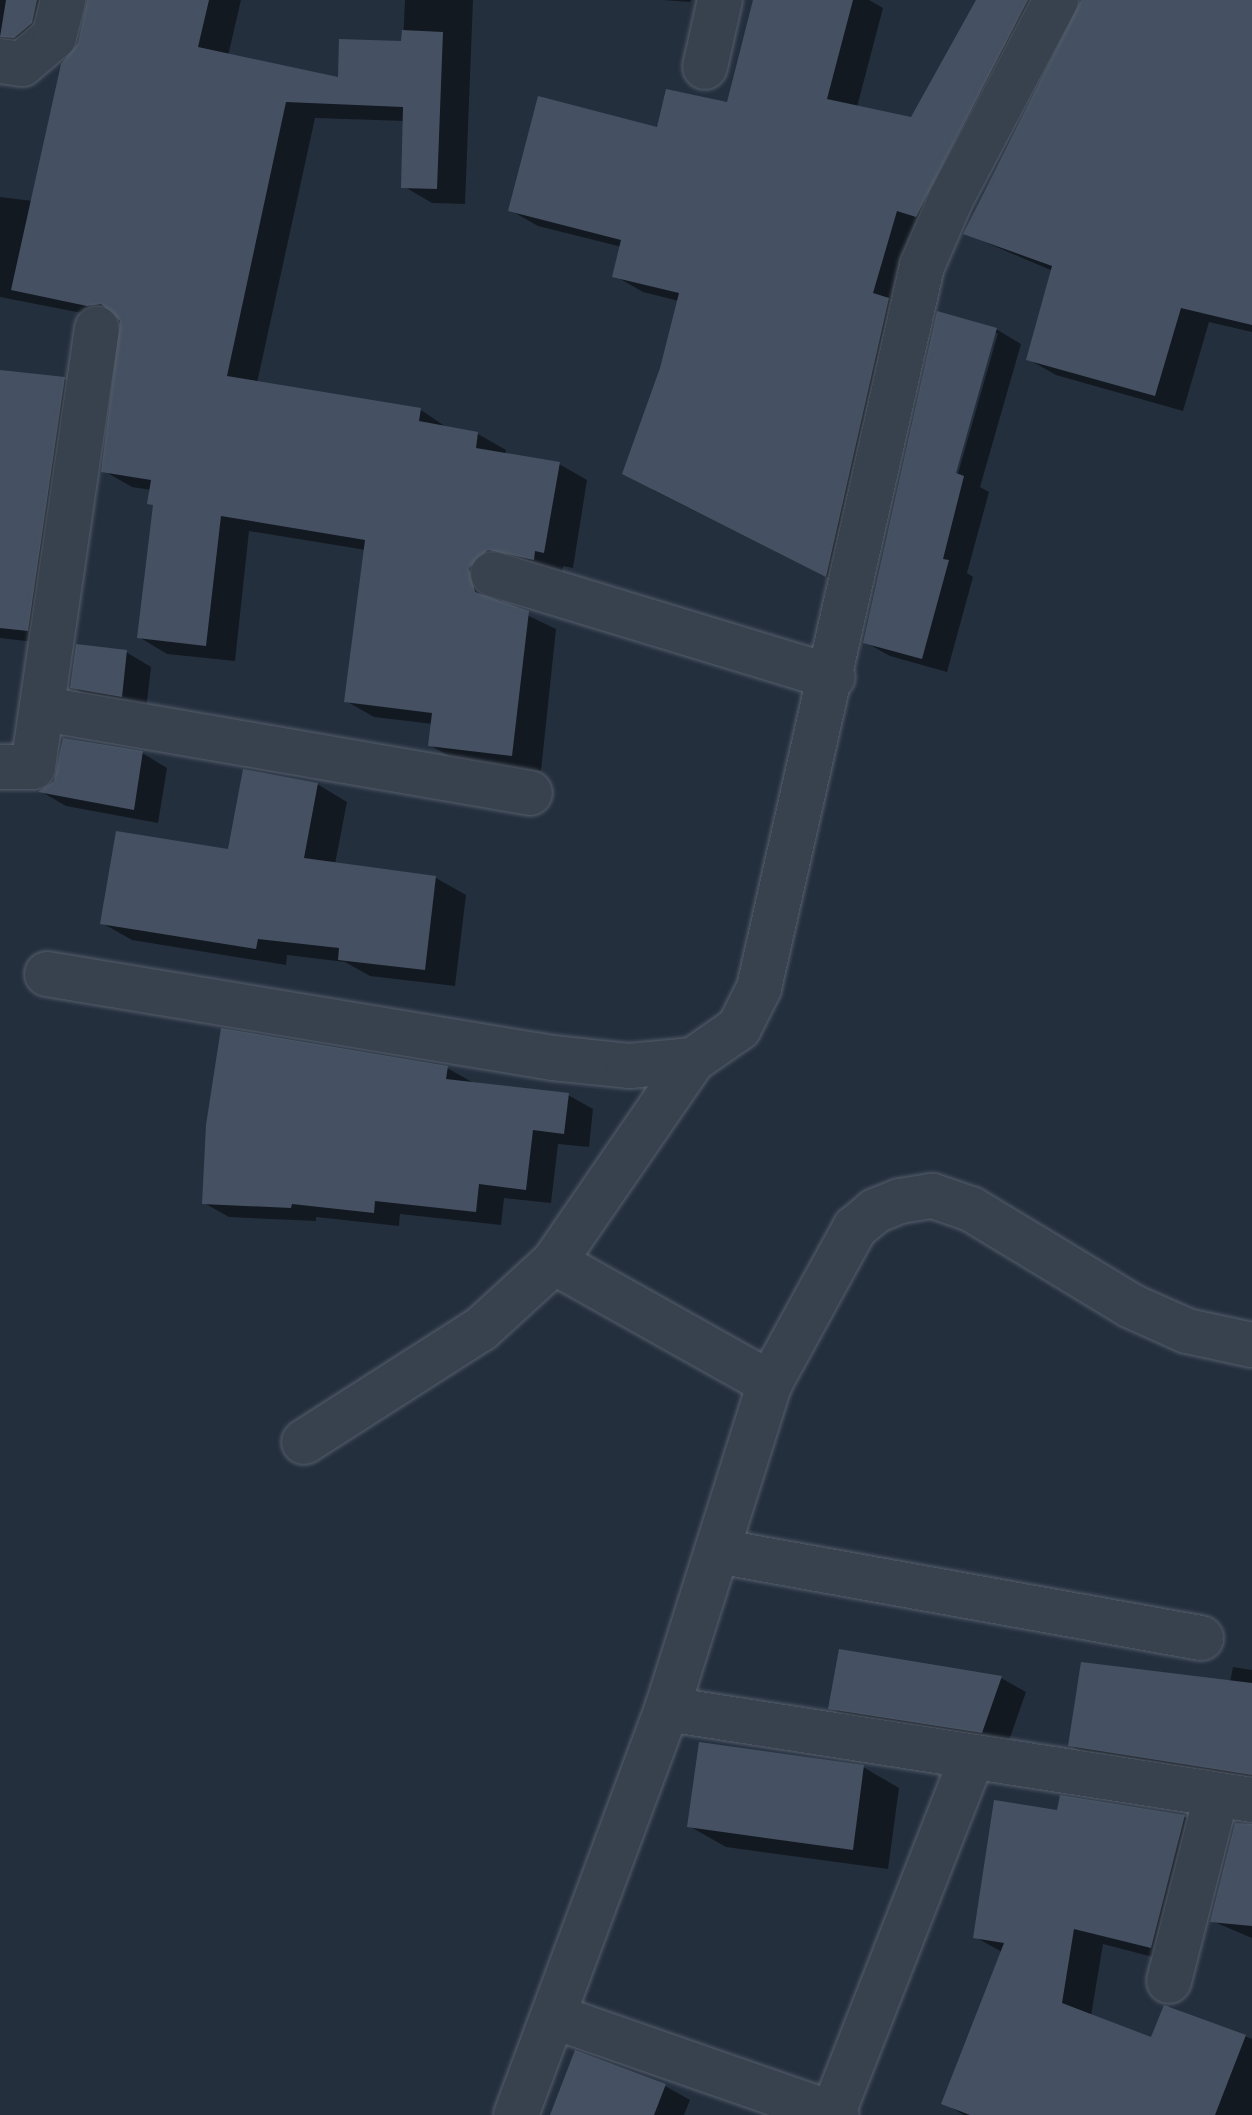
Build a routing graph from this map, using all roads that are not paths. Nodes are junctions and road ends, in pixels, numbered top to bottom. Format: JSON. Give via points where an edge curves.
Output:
{"nodes":[{"id":1,"x":63,"y":0,"type":"edge"},
{"id":2,"x":720,"y":0,"type":"edge"},
{"id":3,"x":1056,"y":0,"type":"edge"},
{"id":4,"x":0,"y":61,"type":"edge"},
{"id":5,"x":705,"y":67,"type":"dead end"},
{"id":6,"x":97,"y":329,"type":"dead end"},
{"id":7,"x":493,"y":574,"type":"dead end"},
{"id":8,"x":833,"y":677,"type":"junction"},
{"id":9,"x":44,"y":709,"type":"junction"},
{"id":10,"x":0,"y":767,"type":"edge"},
{"id":11,"x":530,"y":793,"type":"dead end"},
{"id":12,"x":47,"y":974,"type":"dead end"},
{"id":13,"x":693,"y":1060,"type":"junction"},
{"id":14,"x":554,"y":1262,"type":"junction"},
{"id":15,"x":1252,"y":1345,"type":"edge"},
{"id":16,"x":770,"y":1383,"type":"junction"},
{"id":17,"x":304,"y":1442,"type":"dead end"},
{"id":18,"x":717,"y":1551,"type":"junction"},
{"id":19,"x":1201,"y":1638,"type":"dead end"},
{"id":20,"x":667,"y":1709,"type":"junction"},
{"id":21,"x":971,"y":1760,"type":"junction"},
{"id":22,"x":1234,"y":1798,"type":"edge"},
{"id":23,"x":1169,"y":1981,"type":"dead end"},
{"id":24,"x":555,"y":2017,"type":"junction"},
{"id":25,"x":516,"y":2115,"type":"edge"},
{"id":26,"x":834,"y":2115,"type":"edge"}],
"edges":[{"from":1,"to":4,"type":"street","via":[[54,37],[22,64]]},
{"from":2,"to":5,"type":"street"},
{"from":3,"to":8,"type":"street","via":[[951,199],[922,266],[845,599]]},
{"from":6,"to":9,"type":"street"},
{"from":7,"to":8,"type":"street"},
{"from":8,"to":13,"type":"street","via":[[759,988],[739,1028]]},
{"from":9,"to":10,"type":"street","via":[[33,767]]},
{"from":9,"to":11,"type":"street"},
{"from":12,"to":13,"type":"street","via":[[553,1058],[629,1066]]},
{"from":13,"to":14,"type":"street"},
{"from":14,"to":16,"type":"street"},
{"from":14,"to":17,"type":"street","via":[[481,1329]]},
{"from":15,"to":16,"type":"street","via":[[1187,1331],[1131,1306],[971,1209],[933,1196],[875,1211],[855,1228]]},
{"from":16,"to":18,"type":"street"},
{"from":18,"to":19,"type":"street"},
{"from":18,"to":20,"type":"street"},
{"from":20,"to":21,"type":"street"},
{"from":20,"to":24,"type":"street"},
{"from":21,"to":22,"type":"street"},
{"from":21,"to":26,"type":"street"},
{"from":22,"to":23,"type":"street"},
{"from":24,"to":25,"type":"street"},
{"from":24,"to":26,"type":"street"}]}
